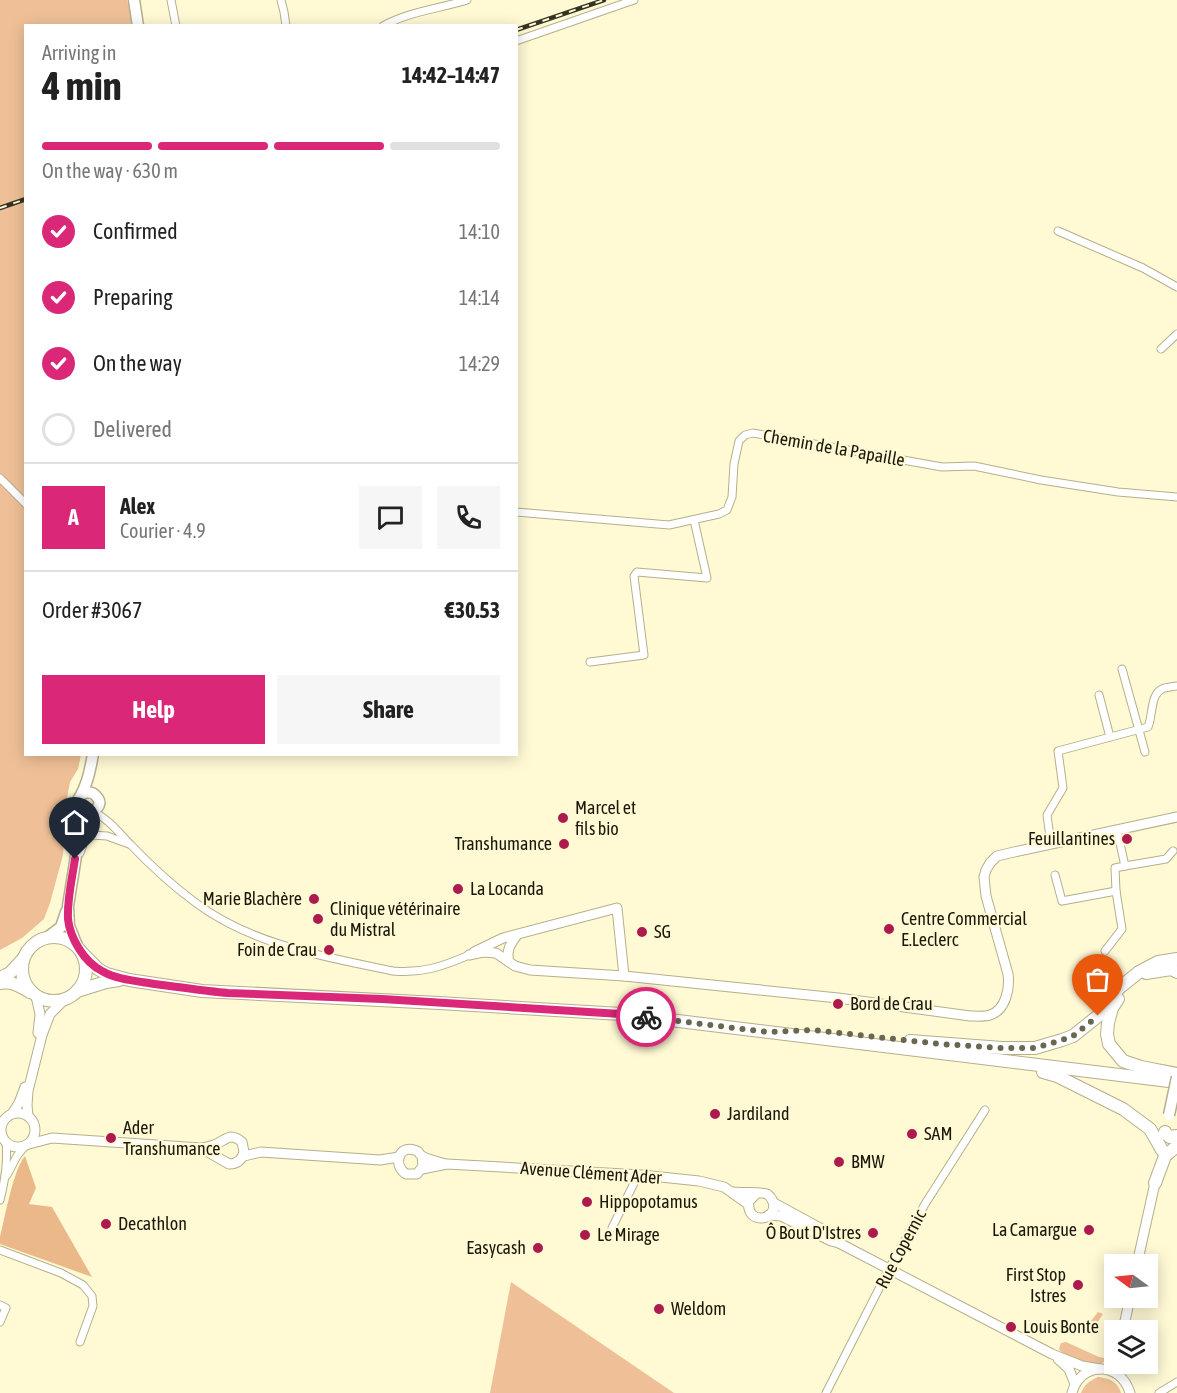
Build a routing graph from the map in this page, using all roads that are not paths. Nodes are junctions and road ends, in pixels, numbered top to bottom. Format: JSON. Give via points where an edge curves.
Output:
{"nodes":[{"id":1,"x":134,"y":0,"type":"edge"},
{"id":2,"x":171,"y":0,"type":"edge"},
{"id":3,"x":280,"y":0,"type":"edge"},
{"id":4,"x":467,"y":0,"type":"edge"},
{"id":5,"x":634,"y":0,"type":"edge"},
{"id":6,"x":440,"y":3,"type":"edge"},
{"id":7,"x":138,"y":24,"type":"edge"},
{"id":8,"x":176,"y":24,"type":"edge"},
{"id":9,"x":286,"y":24,"type":"edge"},
{"id":10,"x":386,"y":24,"type":"edge"},
{"id":11,"x":518,"y":40,"type":"edge"},
{"id":12,"x":1058,"y":231,"type":"dead end"},
{"id":13,"x":1177,"y":287,"type":"edge"},
{"id":14,"x":1177,"y":334,"type":"edge"},
{"id":15,"x":1161,"y":349,"type":"dead end"},
{"id":16,"x":0,"y":478,"type":"edge"},
{"id":17,"x":1177,"y":497,"type":"edge"},
{"id":18,"x":24,"y":502,"type":"edge"},
{"id":19,"x":518,"y":512,"type":"edge"},
{"id":20,"x":694,"y":520,"type":"junction"},
{"id":21,"x":591,"y":662,"type":"dead end"},
{"id":22,"x":1122,"y":669,"type":"dead end"},
{"id":23,"x":1177,"y":686,"type":"edge"},
{"id":24,"x":1099,"y":695,"type":"dead end"},
{"id":25,"x":1139,"y":730,"type":"junction"},
{"id":26,"x":1110,"y":737,"type":"junction"},
{"id":27,"x":1145,"y":752,"type":"dead end"},
{"id":28,"x":93,"y":756,"type":"edge"},
{"id":29,"x":88,"y":794,"type":"junction"},
{"id":30,"x":91,"y":810,"type":"junction"},
{"id":31,"x":1177,"y":818,"type":"edge"},
{"id":32,"x":1117,"y":830,"type":"junction"},
{"id":33,"x":129,"y":844,"type":"junction"},
{"id":34,"x":1051,"y":844,"type":"junction"},
{"id":35,"x":1173,"y":851,"type":"dead end"},
{"id":36,"x":1125,"y":866,"type":"junction"},
{"id":37,"x":73,"y":872,"type":"junction"},
{"id":38,"x":1055,"y":875,"type":"dead end"},
{"id":39,"x":1116,"y":891,"type":"junction"},
{"id":40,"x":68,"y":906,"type":"junction"},
{"id":41,"x":517,"y":935,"type":"junction"},
{"id":42,"x":48,"y":937,"type":"junction"},
{"id":43,"x":80,"y":950,"type":"junction"},
{"id":44,"x":1105,"y":951,"type":"dead end"},
{"id":45,"x":469,"y":955,"type":"junction"},
{"id":46,"x":23,"y":959,"type":"junction"},
{"id":47,"x":1177,"y":959,"type":"edge"},
{"id":48,"x":509,"y":962,"type":"junction"},
{"id":49,"x":1177,"y":972,"type":"edge"},
{"id":50,"x":624,"y":976,"type":"junction"},
{"id":51,"x":0,"y":978,"type":"edge"},
{"id":52,"x":129,"y":980,"type":"junction"},
{"id":53,"x":0,"y":983,"type":"edge"},
{"id":54,"x":77,"y":991,"type":"junction"},
{"id":55,"x":34,"y":994,"type":"junction"},
{"id":56,"x":64,"y":1000,"type":"junction"},
{"id":57,"x":767,"y":1032,"type":"junction"},
{"id":58,"x":981,"y":1058,"type":"junction"},
{"id":59,"x":1177,"y":1076,"type":"edge"},
{"id":60,"x":1177,"y":1082,"type":"edge"},
{"id":61,"x":985,"y":1110,"type":"dead end"},
{"id":62,"x":28,"y":1116,"type":"junction"},
{"id":63,"x":5,"y":1118,"type":"edge"},
{"id":64,"x":35,"y":1127,"type":"junction"},
{"id":65,"x":1171,"y":1134,"type":"edge"},
{"id":66,"x":52,"y":1138,"type":"junction"},
{"id":67,"x":3,"y":1140,"type":"edge"},
{"id":68,"x":220,"y":1142,"type":"junction"},
{"id":69,"x":27,"y":1145,"type":"junction"},
{"id":70,"x":243,"y":1145,"type":"junction"},
{"id":71,"x":1177,"y":1146,"type":"edge"},
{"id":72,"x":201,"y":1148,"type":"junction"},
{"id":73,"x":1162,"y":1150,"type":"junction"},
{"id":74,"x":261,"y":1152,"type":"junction"},
{"id":75,"x":244,"y":1156,"type":"junction"},
{"id":76,"x":422,"y":1156,"type":"junction"},
{"id":77,"x":219,"y":1158,"type":"junction"},
{"id":78,"x":399,"y":1162,"type":"junction"},
{"id":79,"x":447,"y":1164,"type":"junction"},
{"id":80,"x":422,"y":1169,"type":"junction"},
{"id":81,"x":638,"y":1175,"type":"junction"},
{"id":82,"x":5,"y":1178,"type":"junction"},
{"id":83,"x":1155,"y":1183,"type":"junction"},
{"id":84,"x":733,"y":1192,"type":"junction"},
{"id":85,"x":756,"y":1194,"type":"junction"},
{"id":86,"x":0,"y":1200,"type":"edge"},
{"id":87,"x":774,"y":1203,"type":"junction"},
{"id":88,"x":748,"y":1204,"type":"junction"},
{"id":89,"x":770,"y":1215,"type":"junction"},
{"id":90,"x":612,"y":1228,"type":"dead end"},
{"id":91,"x":839,"y":1243,"type":"junction"},
{"id":92,"x":0,"y":1250,"type":"edge"},
{"id":93,"x":1139,"y":1254,"type":"edge"},
{"id":94,"x":889,"y":1269,"type":"junction"},
{"id":95,"x":0,"y":1305,"type":"edge"},
{"id":96,"x":0,"y":1322,"type":"edge"},
{"id":97,"x":80,"y":1342,"type":"dead end"},
{"id":98,"x":1052,"y":1354,"type":"junction"},
{"id":99,"x":1103,"y":1369,"type":"junction"},
{"id":100,"x":1120,"y":1376,"type":"joint"},
{"id":101,"x":1177,"y":1382,"type":"edge"},
{"id":102,"x":1074,"y":1388,"type":"edge"},
{"id":103,"x":1131,"y":1392,"type":"edge"},
{"id":104,"x":826,"y":1393,"type":"edge"},
{"id":105,"x":1159,"y":1393,"type":"edge"}],
"edges":[{"from":1,"to":7,"type":"main road"},
{"from":2,"to":8,"type":"street"},
{"from":3,"to":9,"type":"street"},
{"from":4,"to":6,"type":"street"},
{"from":5,"to":11,"type":"street"},
{"from":6,"to":10,"type":"street"},
{"from":12,"to":13,"type":"street"},
{"from":14,"to":15,"type":"street"},
{"from":16,"to":18,"type":"street"},
{"from":17,"to":20,"type":"street","name":"Chemin de la Papaille","via":[[1118,492],[974,466],[942,467],[753,433],[739,441],[727,510]]},
{"from":19,"to":20,"type":"street","name":"Chemin de la Papaille","via":[[669,525]]},
{"from":20,"to":21,"type":"street","via":[[707,578],[636,572],[644,655]]},
{"from":22,"to":25,"type":"street"},
{"from":23,"to":25,"type":"street","via":[[1156,693],[1151,721]]},
{"from":24,"to":26,"type":"street"},
{"from":25,"to":26,"type":"street"},
{"from":25,"to":27,"type":"street"},
{"from":26,"to":34,"type":"street","via":[[1058,751],[1063,788],[1047,815]]},
{"from":28,"to":29,"type":"main road"},
{"from":29,"to":30,"type":"main road","via":[[98,797]]},
{"from":29,"to":30,"type":"main road","via":[[78,804]]},
{"from":30,"to":33,"type":"street","via":[[112,824]]},
{"from":30,"to":37,"type":"main road","via":[[80,831]]},
{"from":31,"to":32,"type":"street"},
{"from":32,"to":34,"type":"street"},
{"from":32,"to":36,"type":"street"},
{"from":33,"to":37,"type":"street","via":[[107,836],[92,836],[84,842]]},
{"from":33,"to":45,"type":"street","via":[[196,903],[231,924],[280,944],[407,973],[440,967]]},
{"from":34,"to":50,"type":"street","via":[[997,856],[986,870],[986,896],[1009,985],[1003,1004],[991,1015],[970,1016]]},
{"from":35,"to":36,"type":"street","via":[[1166,859]]},
{"from":36,"to":39,"type":"street","via":[[1115,868]]},
{"from":37,"to":40,"type":"main road"},
{"from":38,"to":39,"type":"street","via":[[1062,901]]},
{"from":39,"to":44,"type":"street","via":[[1122,929]]},
{"from":40,"to":42,"type":"main road","via":[[61,927]]},
{"from":40,"to":43,"type":"main road","via":[[69,926]]},
{"from":41,"to":45,"type":"street"},
{"from":41,"to":48,"type":"street","via":[[509,945]]},
{"from":41,"to":50,"type":"street","via":[[617,908]]},
{"from":42,"to":43,"type":"main road","via":[[68,940]]},
{"from":42,"to":46,"type":"main road","via":[[33,945]]},
{"from":43,"to":52,"type":"main road","via":[[100,970]]},
{"from":43,"to":54,"type":"main road","via":[[85,977]]},
{"from":45,"to":48,"type":"street","via":[[496,953]]},
{"from":46,"to":51,"type":"main road"},
{"from":46,"to":55,"type":"main road","via":[[22,977]]},
{"from":47,"to":57,"type":"main road","via":[[1158,962],[1139,972],[1119,988],[1098,1016],[1073,1036],[1035,1048],[940,1044],[813,1030]]},
{"from":48,"to":50,"type":"street","via":[[530,970]]},
{"from":49,"to":59,"type":"main road","via":[[1157,970],[1132,984],[1112,1008],[1107,1034],[1109,1044],[1123,1061]]},
{"from":52,"to":54,"type":"main road"},
{"from":52,"to":57,"type":"main road","via":[[228,993],[621,1014]]},
{"from":53,"to":55,"type":"main road","via":[[9,982]]},
{"from":54,"to":56,"type":"main road"},
{"from":55,"to":56,"type":"main road","via":[[49,1001]]},
{"from":55,"to":63,"type":"street","via":[[40,1014],[38,1033],[19,1103]]},
{"from":56,"to":62,"type":"street","via":[[50,1014],[42,1035],[28,1091]]},
{"from":57,"to":58,"type":"main road"},
{"from":58,"to":60,"type":"main road"},
{"from":58,"to":73,"type":"main road","via":[[1057,1076],[1123,1109],[1150,1129]]},
{"from":59,"to":65,"type":"main road","bridge":true,"via":[[1169,1115]]},
{"from":61,"to":94,"type":"street","name":"Rue Copernic"},
{"from":62,"to":63,"type":"street"},
{"from":62,"to":64,"type":"street"},
{"from":63,"to":67,"type":"street"},
{"from":64,"to":66,"type":"street"},
{"from":64,"to":69,"type":"street"},
{"from":65,"to":73,"type":"main road"},
{"from":66,"to":69,"type":"street"},
{"from":66,"to":72,"type":"street"},
{"from":67,"to":69,"type":"street","via":[[16,1148]]},
{"from":67,"to":82,"type":"street","via":[[8,1156]]},
{"from":68,"to":70,"type":"street","via":[[232,1137]]},
{"from":68,"to":72,"type":"street"},
{"from":68,"to":77,"type":"street"},
{"from":69,"to":82,"type":"street"},
{"from":70,"to":74,"type":"street"},
{"from":70,"to":75,"type":"street"},
{"from":71,"to":83,"type":"main road","via":[[1165,1156]]},
{"from":72,"to":77,"type":"street"},
{"from":73,"to":83,"type":"main road"},
{"from":74,"to":75,"type":"street"},
{"from":74,"to":78,"type":"street"},
{"from":75,"to":77,"type":"street","via":[[233,1164]]},
{"from":76,"to":78,"type":"street","via":[[408,1149]]},
{"from":76,"to":79,"type":"street","name":"Avenue Clément Ader"},
{"from":76,"to":80,"type":"street"},
{"from":78,"to":80,"type":"street","via":[[403,1173],[417,1174]]},
{"from":79,"to":80,"type":"street","name":"Avenue Clément Ader"},
{"from":79,"to":81,"type":"street","name":"Avenue Clément Ader"},
{"from":81,"to":84,"type":"street","name":"Avenue Clément Ader","via":[[707,1182]]},
{"from":81,"to":90,"type":"street"},
{"from":82,"to":86,"type":"street"},
{"from":83,"to":93,"type":"street"},
{"from":84,"to":85,"type":"street","name":"Avenue Clément Ader"},
{"from":84,"to":88,"type":"street","name":"Avenue Clément Ader"},
{"from":85,"to":87,"type":"street","via":[[768,1194]]},
{"from":85,"to":88,"type":"street"},
{"from":87,"to":89,"type":"street"},
{"from":87,"to":91,"type":"street","via":[[833,1235]]},
{"from":88,"to":89,"type":"street","via":[[754,1217]]},
{"from":89,"to":91,"type":"street","via":[[781,1216]]},
{"from":91,"to":94,"type":"street"},
{"from":92,"to":97,"type":"street","via":[[83,1285],[92,1296],[93,1306]]},
{"from":94,"to":98,"type":"street"},
{"from":94,"to":104,"type":"street","name":"Rue Copernic"},
{"from":95,"to":96,"type":"street","via":[[6,1308]]},
{"from":98,"to":99,"type":"street","via":[[1082,1366]]},
{"from":98,"to":102,"type":"street","via":[[1069,1369]]},
{"from":99,"to":100,"type":"street"},
{"from":99,"to":102,"type":"street","via":[[1082,1376]]},
{"from":100,"to":103,"type":"street"},
{"from":101,"to":105,"type":"street"}]}
